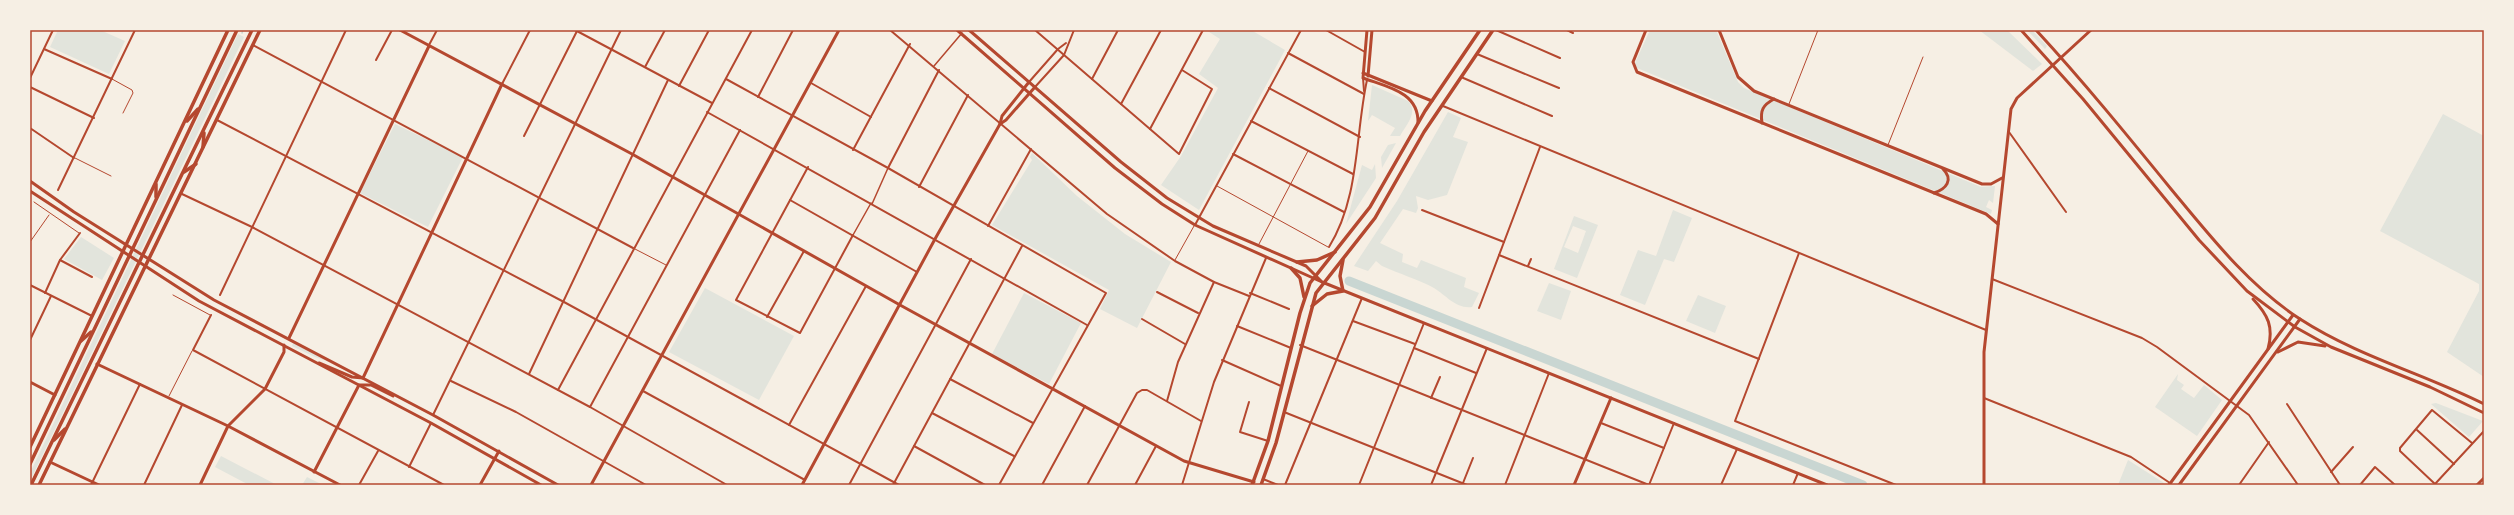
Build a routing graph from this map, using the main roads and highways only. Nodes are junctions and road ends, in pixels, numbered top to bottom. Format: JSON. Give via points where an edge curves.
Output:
{"nodes":[{"id":1,"x":228,"y":30,"type":"edge"},
{"id":2,"x":237,"y":30,"type":"edge"},
{"id":3,"x":252,"y":30,"type":"edge"},
{"id":4,"x":260,"y":30,"type":"edge"},
{"id":5,"x":1480,"y":30,"type":"edge"},
{"id":6,"x":1495,"y":30,"type":"edge"},
{"id":7,"x":200,"y":107,"type":"junction"},
{"id":8,"x":184,"y":123,"type":"junction"},
{"id":9,"x":204,"y":132,"type":"junction"},
{"id":10,"x":203,"y":150,"type":"junction"},
{"id":11,"x":196,"y":164,"type":"junction"},
{"id":12,"x":184,"y":173,"type":"junction"},
{"id":13,"x":157,"y":181,"type":"junction"},
{"id":14,"x":155,"y":201,"type":"junction"},
{"id":15,"x":1337,"y":250,"type":"junction"},
{"id":16,"x":1343,"y":259,"type":"junction"},
{"id":17,"x":1297,"y":262,"type":"road end"},
{"id":18,"x":1291,"y":268,"type":"road end"},
{"id":19,"x":1304,"y":297,"type":"junction"},
{"id":20,"x":1311,"y":307,"type":"junction"},
{"id":21,"x":94,"y":330,"type":"junction"},
{"id":22,"x":80,"y":342,"type":"junction"},
{"id":23,"x":67,"y":427,"type":"junction"},
{"id":24,"x":51,"y":443,"type":"junction"},
{"id":25,"x":30,"y":447,"type":"edge"},
{"id":26,"x":30,"y":464,"type":"edge"},
{"id":27,"x":1253,"y":484,"type":"edge"},
{"id":28,"x":31,"y":485,"type":"edge"},
{"id":29,"x":39,"y":485,"type":"edge"},
{"id":30,"x":1261,"y":485,"type":"edge"}],
"edges":[{"from":1,"to":8,"type":"main road"},
{"from":2,"to":7,"type":"main road"},
{"from":3,"to":9,"type":"main road"},
{"from":4,"to":10,"type":"main road"},
{"from":5,"to":15,"type":"main road","via":[[1418,123],[1384,186]]},
{"from":6,"to":16,"type":"main road","via":[[1442,105],[1375,218]]},
{"from":7,"to":8,"type":"main road"},
{"from":7,"to":14,"type":"main road"},
{"from":8,"to":13,"type":"main road"},
{"from":9,"to":10,"type":"main road"},
{"from":9,"to":12,"type":"main road"},
{"from":10,"to":11,"type":"main road"},
{"from":11,"to":12,"type":"main road"},
{"from":11,"to":23,"type":"main road"},
{"from":12,"to":24,"type":"main road"},
{"from":13,"to":14,"type":"main road"},
{"from":13,"to":22,"type":"main road"},
{"from":14,"to":21,"type":"main road"},
{"from":15,"to":17,"type":"main road","via":[[1317,260]]},
{"from":15,"to":19,"type":"main road","via":[[1313,278]]},
{"from":16,"to":20,"type":"main road","via":[[1322,282]]},
{"from":16,"to":20,"type":"main road","via":[[1340,276],[1343,290],[1327,294]]},
{"from":18,"to":19,"type":"main road","via":[[1300,278]]},
{"from":19,"to":27,"type":"main road","via":[[1268,441]]},
{"from":20,"to":30,"type":"main road","via":[[1284,412]]},
{"from":21,"to":22,"type":"main road"},
{"from":21,"to":26,"type":"main road"},
{"from":22,"to":25,"type":"main road"},
{"from":23,"to":24,"type":"main road"},
{"from":23,"to":29,"type":"main road"},
{"from":24,"to":28,"type":"main road"}]}
